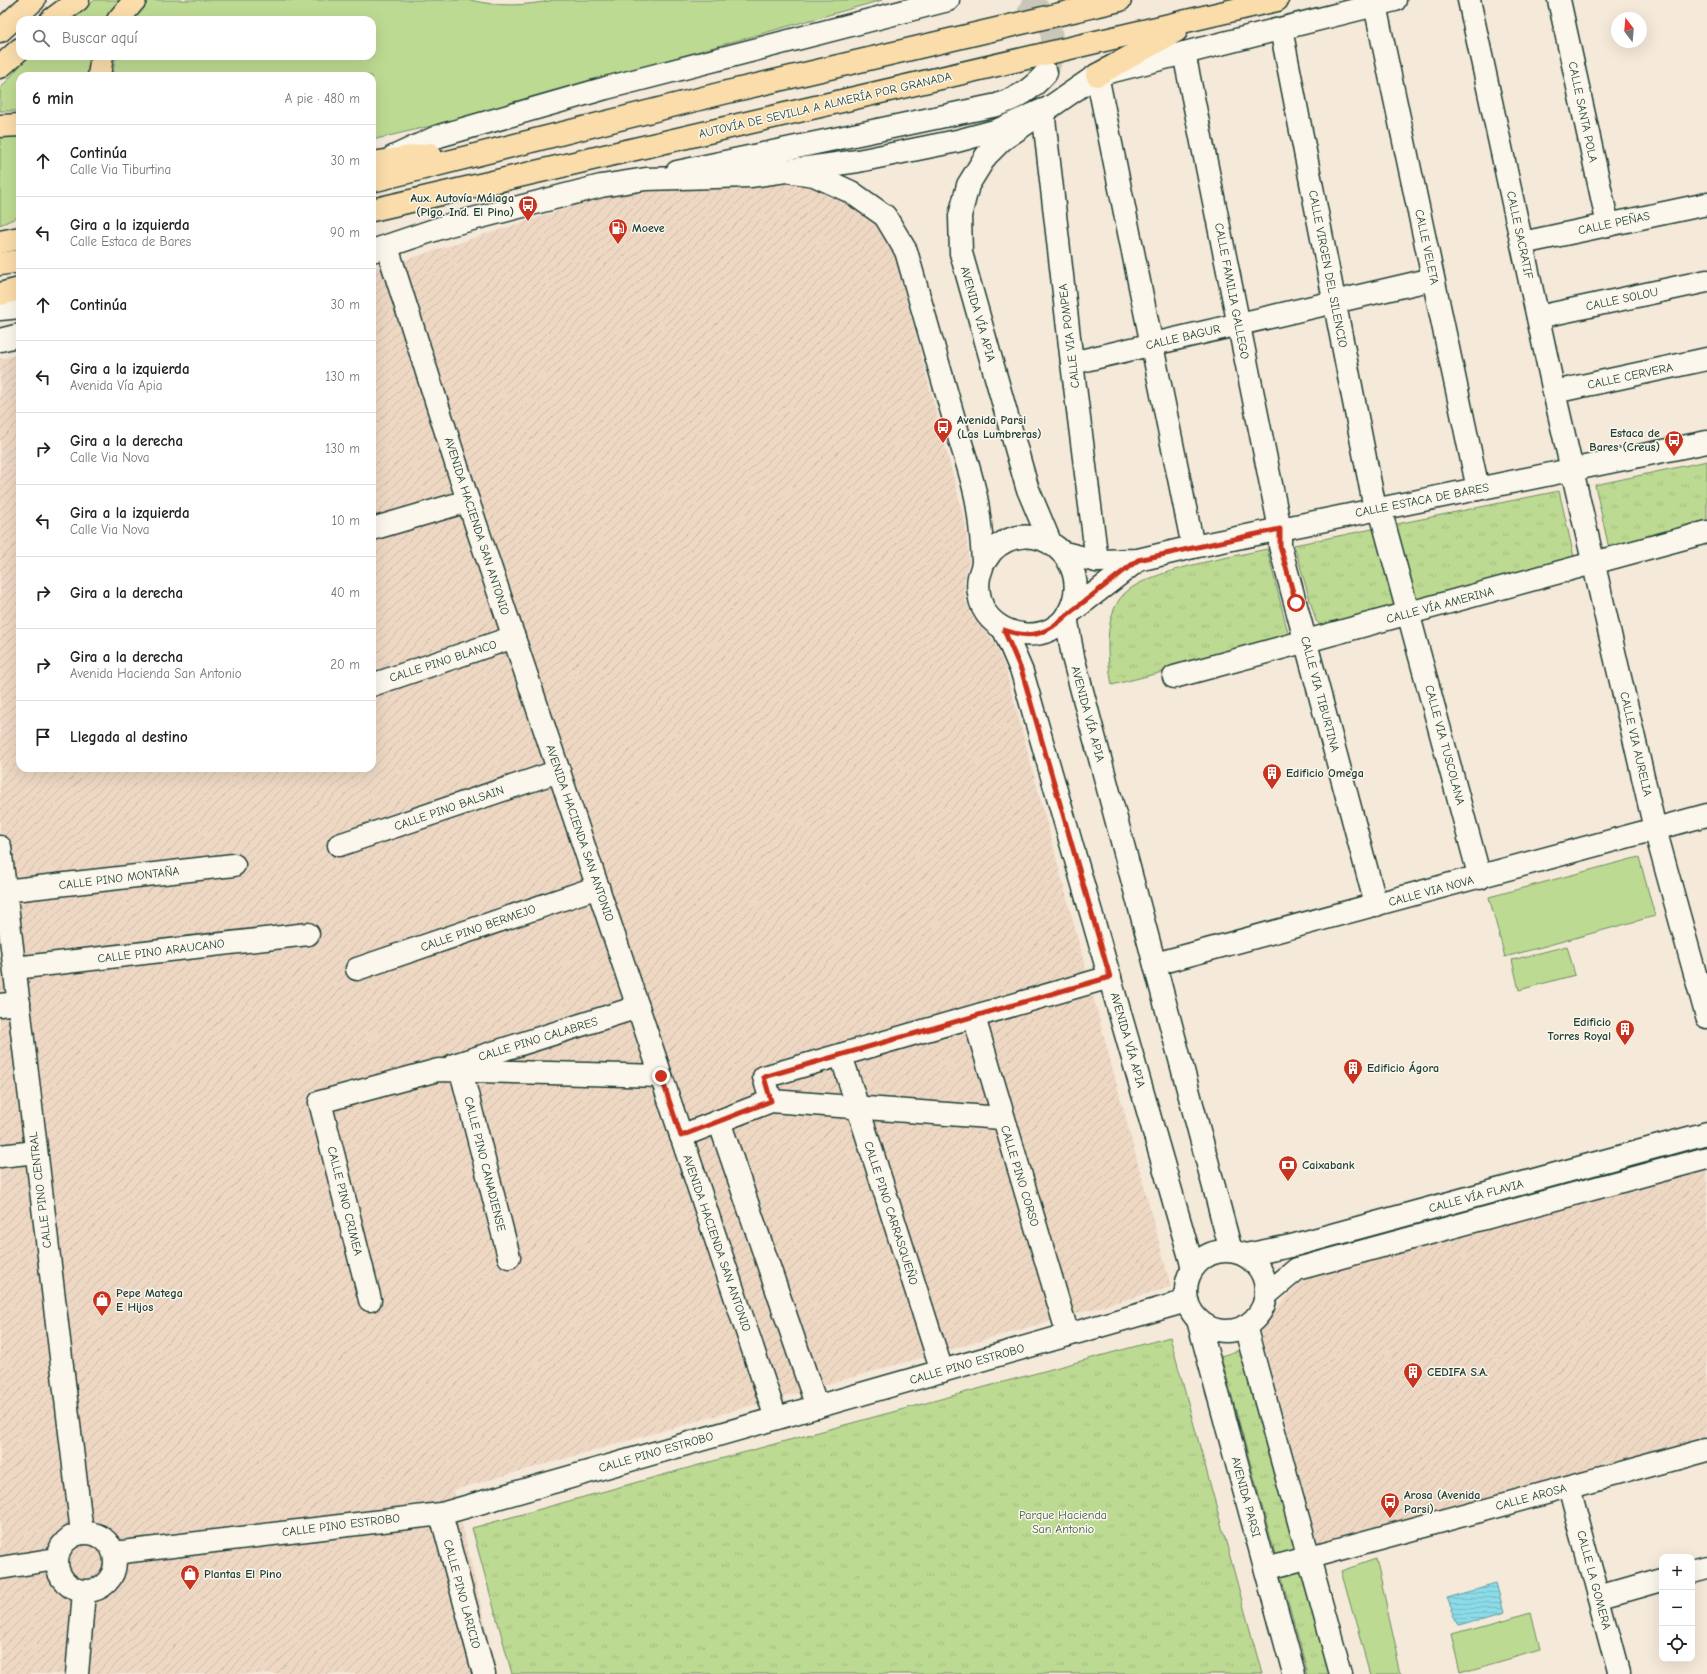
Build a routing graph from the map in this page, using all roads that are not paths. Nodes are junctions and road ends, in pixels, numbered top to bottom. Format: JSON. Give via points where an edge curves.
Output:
{"nodes":[{"id":1,"x":34,"y":0,"type":"edge"},
{"id":2,"x":78,"y":0,"type":"edge"},
{"id":3,"x":136,"y":0,"type":"edge"},
{"id":4,"x":948,"y":0,"type":"edge"},
{"id":5,"x":1120,"y":0,"type":"edge"},
{"id":6,"x":1277,"y":0,"type":"edge"},
{"id":7,"x":1469,"y":0,"type":"edge"},
{"id":8,"x":1559,"y":0,"type":"edge"},
{"id":9,"x":1385,"y":2,"type":"edge"},
{"id":10,"x":56,"y":16,"type":"edge"},
{"id":11,"x":122,"y":16,"type":"edge"},
{"id":12,"x":1198,"y":19,"type":"junction"},
{"id":13,"x":1281,"y":29,"type":"junction"},
{"id":14,"x":0,"y":30,"type":"edge"},
{"id":15,"x":16,"y":53,"type":"edge"},
{"id":16,"x":1184,"y":53,"type":"junction"},
{"id":17,"x":101,"y":60,"type":"edge"},
{"id":18,"x":0,"y":67,"type":"edge"},
{"id":19,"x":100,"y":72,"type":"edge"},
{"id":20,"x":1046,"y":73,"type":"tunnel mouth"},
{"id":21,"x":1097,"y":75,"type":"junction"},
{"id":22,"x":1044,"y":110,"type":"junction"},
{"id":23,"x":16,"y":125,"type":"edge"},
{"id":24,"x":0,"y":126,"type":"edge"},
{"id":25,"x":530,"y":140,"type":"junction"},
{"id":26,"x":379,"y":161,"type":"edge"},
{"id":27,"x":786,"y":171,"type":"junction"},
{"id":28,"x":646,"y":179,"type":"junction"},
{"id":29,"x":376,"y":180,"type":"edge"},
{"id":30,"x":1707,"y":204,"type":"edge"},
{"id":31,"x":376,"y":209,"type":"edge"},
{"id":32,"x":1608,"y":225,"type":"junction"},
{"id":33,"x":16,"y":228,"type":"edge"},
{"id":34,"x":0,"y":236,"type":"edge"},
{"id":35,"x":16,"y":239,"type":"edge"},
{"id":36,"x":0,"y":242,"type":"edge"},
{"id":37,"x":1522,"y":243,"type":"junction"},
{"id":38,"x":379,"y":249,"type":"edge"},
{"id":39,"x":16,"y":261,"type":"edge"},
{"id":40,"x":0,"y":264,"type":"edge"},
{"id":41,"x":1433,"y":279,"type":"junction"},
{"id":42,"x":1707,"y":281,"type":"edge"},
{"id":43,"x":16,"y":290,"type":"edge"},
{"id":44,"x":0,"y":294,"type":"edge"},
{"id":45,"x":1334,"y":302,"type":"junction"},
{"id":46,"x":16,"y":308,"type":"edge"},
{"id":47,"x":0,"y":310,"type":"edge"},
{"id":48,"x":1538,"y":317,"type":"junction"},
{"id":49,"x":1238,"y":324,"type":"junction"},
{"id":50,"x":16,"y":336,"type":"edge"},
{"id":51,"x":0,"y":340,"type":"edge"},
{"id":52,"x":1152,"y":345,"type":"junction"},
{"id":53,"x":1707,"y":359,"type":"edge"},
{"id":54,"x":1072,"y":363,"type":"junction"},
{"id":55,"x":1554,"y":392,"type":"junction"},
{"id":56,"x":1707,"y":442,"type":"edge"},
{"id":57,"x":1572,"y":469,"type":"junction"},
{"id":58,"x":1478,"y":488,"type":"junction"},
{"id":59,"x":468,"y":501,"type":"junction"},
{"id":60,"x":1378,"y":509,"type":"junction"},
{"id":61,"x":376,"y":528,"type":"edge"},
{"id":62,"x":1280,"y":529,"type":"junction"},
{"id":63,"x":1707,"y":532,"type":"edge"},
{"id":64,"x":1193,"y":547,"type":"junction"},
{"id":65,"x":1057,"y":548,"type":"junction"},
{"id":66,"x":1138,"y":560,"type":"junction"},
{"id":67,"x":1097,"y":561,"type":"junction"},
{"id":68,"x":1594,"y":563,"type":"junction"},
{"id":69,"x":983,"y":564,"type":"junction"},
{"id":70,"x":1409,"y":613,"type":"junction"},
{"id":71,"x":1067,"y":615,"type":"junction"},
{"id":72,"x":1004,"y":630,"type":"junction"},
{"id":73,"x":514,"y":638,"type":"junction"},
{"id":74,"x":1306,"y":642,"type":"junction"},
{"id":75,"x":1174,"y":677,"type":"dead end"},
{"id":76,"x":376,"y":684,"type":"edge"},
{"id":77,"x":559,"y":771,"type":"junction"},
{"id":78,"x":1707,"y":816,"type":"edge"},
{"id":79,"x":1655,"y":829,"type":"junction"},
{"id":80,"x":339,"y":845,"type":"dead end"},
{"id":81,"x":0,"y":847,"type":"edge"},
{"id":82,"x":234,"y":865,"type":"dead end"},
{"id":83,"x":1480,"y":878,"type":"junction"},
{"id":84,"x":598,"y":887,"type":"junction"},
{"id":85,"x":3,"y":888,"type":"edge"},
{"id":86,"x":1376,"y":905,"type":"junction"},
{"id":87,"x":308,"y":934,"type":"dead end"},
{"id":88,"x":1155,"y":964,"type":"junction"},
{"id":89,"x":15,"y":968,"type":"junction"},
{"id":90,"x":357,"y":969,"type":"dead end"},
{"id":91,"x":1110,"y":977,"type":"junction"},
{"id":92,"x":9,"y":1004,"type":"edge"},
{"id":93,"x":638,"y":1007,"type":"junction"},
{"id":94,"x":974,"y":1017,"type":"junction"},
{"id":95,"x":1707,"y":1017,"type":"edge"},
{"id":96,"x":840,"y":1055,"type":"junction"},
{"id":97,"x":438,"y":1070,"type":"junction"},
{"id":98,"x":461,"y":1071,"type":"junction"},
{"id":99,"x":661,"y":1076,"type":"junction"},
{"id":100,"x":771,"y":1101,"type":"junction"},
{"id":101,"x":320,"y":1102,"type":"joint"},
{"id":102,"x":858,"y":1108,"type":"junction"},
{"id":103,"x":1002,"y":1118,"type":"junction"},
{"id":104,"x":719,"y":1121,"type":"junction"},
{"id":105,"x":1707,"y":1133,"type":"edge"},
{"id":106,"x":681,"y":1136,"type":"junction"},
{"id":107,"x":36,"y":1152,"type":"junction"},
{"id":108,"x":0,"y":1156,"type":"edge"},
{"id":109,"x":1707,"y":1158,"type":"edge"},
{"id":110,"x":1238,"y":1253,"type":"junction"},
{"id":111,"x":509,"y":1257,"type":"dead end"},
{"id":112,"x":1193,"y":1268,"type":"junction"},
{"id":113,"x":1266,"y":1295,"type":"junction"},
{"id":114,"x":370,"y":1300,"type":"dead end"},
{"id":115,"x":1187,"y":1301,"type":"junction"},
{"id":116,"x":1198,"y":1320,"type":"junction"},
{"id":117,"x":1245,"y":1326,"type":"junction"},
{"id":118,"x":1068,"y":1335,"type":"junction"},
{"id":119,"x":942,"y":1371,"type":"junction"},
{"id":120,"x":817,"y":1406,"type":"junction"},
{"id":121,"x":776,"y":1418,"type":"junction"},
{"id":122,"x":1707,"y":1449,"type":"edge"},
{"id":123,"x":1569,"y":1487,"type":"junction"},
{"id":124,"x":441,"y":1514,"type":"junction"},
{"id":125,"x":82,"y":1533,"type":"junction"},
{"id":126,"x":114,"y":1553,"type":"junction"},
{"id":127,"x":1309,"y":1557,"type":"junction"},
{"id":128,"x":56,"y":1559,"type":"junction"},
{"id":129,"x":0,"y":1568,"type":"edge"},
{"id":130,"x":1707,"y":1568,"type":"edge"},
{"id":131,"x":1266,"y":1569,"type":"junction"},
{"id":132,"x":1695,"y":1571,"type":"edge"},
{"id":133,"x":1659,"y":1581,"type":"edge"},
{"id":134,"x":84,"y":1592,"type":"junction"},
{"id":135,"x":1599,"y":1598,"type":"junction"},
{"id":136,"x":77,"y":1674,"type":"edge"},
{"id":137,"x":484,"y":1674,"type":"edge"},
{"id":138,"x":1294,"y":1674,"type":"edge"},
{"id":139,"x":1341,"y":1674,"type":"edge"},
{"id":140,"x":1619,"y":1674,"type":"edge"}],
"edges":[{"from":1,"to":14,"type":"main road"},
{"from":2,"to":10,"type":"main road"},
{"from":3,"to":11,"type":"main road"},
{"from":4,"to":26,"type":"street","via":[[606,88],[439,136]]},
{"from":5,"to":25,"type":"main road"},
{"from":6,"to":12,"type":"main road","name":"AUTOVÍA DE SEVILLA A ALMERÍA POR GRANADA"},
{"from":7,"to":37,"type":"street","name":"CALLE SACRATIF"},
{"from":8,"to":32,"type":"street","name":"CALLE SANTA POLA"},
{"from":9,"to":13,"type":"street"},
{"from":9,"to":41,"type":"street","name":"CALLE VELETA"},
{"from":12,"to":21,"type":"main road"},
{"from":12,"to":31,"type":"main road","name":"AUTOVÍA DE SEVILLA A ALMERÍA POR GRANADA"},
{"from":13,"to":16,"type":"street"},
{"from":13,"to":45,"type":"street","name":"CALLE VIRGEN DEL SILENCIO"},
{"from":15,"to":18,"type":"main road"},
{"from":16,"to":21,"type":"street"},
{"from":16,"to":49,"type":"street","name":"CALLE FAMILIA GALLEGO"},
{"from":17,"to":19,"type":"main road"},
{"from":20,"to":28,"type":"street","via":[[1031,89],[1017,98],[997,105]]},
{"from":21,"to":22,"type":"street"},
{"from":21,"to":52,"type":"street"},
{"from":22,"to":27,"type":"street","via":[[998,130],[957,141],[858,162]]},
{"from":22,"to":54,"type":"street","name":"CALLE VIA POMPEA"},
{"from":22,"to":65,"type":"street","name":"AVENIDA VÍA APIA","via":[[1002,140],[986,156],[968,185],[960,216],[961,253],[1027,487]]},
{"from":23,"to":24,"type":"main road"},
{"from":25,"to":26,"type":"main road"},
{"from":25,"to":29,"type":"main road"},
{"from":27,"to":28,"type":"street","via":[[750,176]]},
{"from":27,"to":69,"type":"street","via":[[814,174],[851,192],[885,216],[906,251],[977,500]]},
{"from":28,"to":38,"type":"street","via":[[601,186],[449,226]]},
{"from":30,"to":32,"type":"street","name":"CALLE PEÑAS"},
{"from":32,"to":37,"type":"street","name":"CALLE PEÑAS"},
{"from":33,"to":34,"type":"main road"},
{"from":35,"to":36,"type":"main road"},
{"from":37,"to":48,"type":"street","name":"CALLE SACRATIF"},
{"from":38,"to":59,"type":"street","name":"AVENIDA HACIENDA SAN ANTONIO"},
{"from":39,"to":40,"type":"main road"},
{"from":41,"to":45,"type":"street","name":"CALLE BAGUR"},
{"from":41,"to":58,"type":"street","name":"CALLE VELETA"},
{"from":42,"to":48,"type":"street","name":"CALLE SOLOU"},
{"from":43,"to":44,"type":"main road"},
{"from":45,"to":49,"type":"street","name":"CALLE BAGUR"},
{"from":45,"to":60,"type":"street","name":"CALLE VIRGEN DEL SILENCIO"},
{"from":46,"to":47,"type":"street"},
{"from":48,"to":55,"type":"street","name":"CALLE SACRATIF"},
{"from":49,"to":52,"type":"street","name":"CALLE BAGUR"},
{"from":49,"to":62,"type":"street","name":"CALLE FAMILIA GALLEGO"},
{"from":50,"to":51,"type":"street"},
{"from":52,"to":54,"type":"street","name":"CALLE BAGUR"},
{"from":52,"to":64,"type":"street"},
{"from":53,"to":55,"type":"street","name":"CALLE CERVERA"},
{"from":54,"to":67,"type":"street","name":"CALLE VIA POMPEA"},
{"from":55,"to":57,"type":"street","name":"CALLE SACRATIF"},
{"from":56,"to":57,"type":"street","name":"CALLE ESTACA DE BARES"},
{"from":57,"to":58,"type":"street","name":"CALLE ESTACA DE BARES"},
{"from":57,"to":68,"type":"street","name":"CALLE VIA AURELIA"},
{"from":58,"to":60,"type":"street","name":"CALLE ESTACA DE BARES"},
{"from":59,"to":61,"type":"street"},
{"from":59,"to":73,"type":"street","name":"AVENIDA HACIENDA SAN ANTONIO"},
{"from":60,"to":62,"type":"street","name":"CALLE ESTACA DE BARES"},
{"from":60,"to":70,"type":"street","name":"CALLE VIRGEN DEL SILENCIO"},
{"from":62,"to":64,"type":"street","name":"CALLE ESTACA DE BARES"},
{"from":62,"to":74,"type":"street","name":"CALLE VIA TIBURTINA","via":[[1280,546]]},
{"from":63,"to":68,"type":"street","name":"CALLE VÍA AMERINA"},
{"from":64,"to":66,"type":"street","name":"CALLE ESTACA DE BARES"},
{"from":65,"to":67,"type":"street","name":"CALLE ESTACA DE BARES"},
{"from":65,"to":69,"type":"street","via":[[1035,538],[1019,538],[1004,542]]},
{"from":65,"to":71,"type":"street","via":[[1072,566],[1076,582],[1075,598]]},
{"from":66,"to":67,"type":"street","name":"CALLE ESTACA DE BARES"},
{"from":66,"to":71,"type":"street","name":"CALLE ESTACA DE BARES"},
{"from":68,"to":70,"type":"street","name":"CALLE VÍA AMERINA"},
{"from":68,"to":79,"type":"street","name":"CALLE VIA AURELIA"},
{"from":69,"to":72,"type":"street","via":[[978,579],[983,608]]},
{"from":70,"to":74,"type":"street","name":"CALLE VÍA AMERINA"},
{"from":70,"to":83,"type":"street","name":"CALLE VIA TUSCOLANA"},
{"from":71,"to":72,"type":"street","via":[[1046,632],[1032,635]]},
{"from":71,"to":88,"type":"street","name":"AVENIDA VÍA APIA","via":[[1073,657]]},
{"from":72,"to":91,"type":"street","name":"AVENIDA VÍA APIA","via":[[1022,672]]},
{"from":73,"to":76,"type":"street","name":"CALLE PINO BLANCO"},
{"from":73,"to":77,"type":"street","name":"AVENIDA HACIENDA SAN ANTONIO"},
{"from":74,"to":75,"type":"street","name":"CALLE VÍA AMERINA"},
{"from":74,"to":86,"type":"street","name":"CALLE VIA TIBURTINA"},
{"from":77,"to":80,"type":"street","name":"CALLE PINO BALSAIN"},
{"from":77,"to":84,"type":"street","name":"AVENIDA HACIENDA SAN ANTONIO"},
{"from":78,"to":79,"type":"street","name":"CALLE VIA NOVA"},
{"from":79,"to":83,"type":"street","name":"CALLE VIA NOVA"},
{"from":79,"to":95,"type":"street","name":"CALLE VIA AURELIA"},
{"from":81,"to":85,"type":"street","name":"CALLE PINO CENTRAL"},
{"from":82,"to":85,"type":"street","name":"CALLE PINO MONTAÑA"},
{"from":83,"to":86,"type":"street","name":"CALLE VIA NOVA"},
{"from":84,"to":90,"type":"street","name":"CALLE PINO BERMEJO"},
{"from":84,"to":93,"type":"street","name":"AVENIDA HACIENDA SAN ANTONIO"},
{"from":85,"to":89,"type":"street","name":"CALLE PINO CENTRAL"},
{"from":86,"to":88,"type":"street","name":"CALLE VIA NOVA"},
{"from":87,"to":89,"type":"street","name":"CALLE PINO ARAUCANO"},
{"from":88,"to":110,"type":"street","name":"AVENIDA VÍA APIA"},
{"from":89,"to":92,"type":"street","name":"CALLE PINO CENTRAL"},
{"from":91,"to":94,"type":"street"},
{"from":91,"to":112,"type":"street","name":"AVENIDA VÍA APIA"},
{"from":92,"to":107,"type":"street","name":"CALLE PINO CENTRAL"},
{"from":93,"to":97,"type":"street","name":"CALLE PINO CALABRES"},
{"from":93,"to":99,"type":"street","name":"AVENIDA HACIENDA SAN ANTONIO"},
{"from":94,"to":96,"type":"street"},
{"from":94,"to":103,"type":"street","name":"CALLE PINO CORSO"},
{"from":96,"to":100,"type":"street","via":[[764,1077]]},
{"from":96,"to":102,"type":"street","name":"CALLE PINO CARRASQUEÑO"},
{"from":97,"to":98,"type":"street"},
{"from":97,"to":101,"type":"street","name":"CALLE PINO CALABRES"},
{"from":98,"to":99,"type":"street"},
{"from":98,"to":111,"type":"street","name":"CALLE PINO CANADIENSE"},
{"from":99,"to":106,"type":"street","name":"AVENIDA HACIENDA SAN ANTONIO"},
{"from":100,"to":102,"type":"street"},
{"from":100,"to":104,"type":"street"},
{"from":101,"to":114,"type":"street","name":"CALLE PINO CRIMEA"},
{"from":102,"to":103,"type":"street"},
{"from":102,"to":119,"type":"street","name":"CALLE PINO CARRASQUEÑO"},
{"from":103,"to":118,"type":"street","name":"CALLE PINO CORSO"},
{"from":104,"to":106,"type":"street"},
{"from":104,"to":120,"type":"street"},
{"from":105,"to":110,"type":"street","name":"CALLE VÍA FLAVIA","via":[[1291,1246]]},
{"from":106,"to":121,"type":"street","name":"AVENIDA HACIENDA SAN ANTONIO"},
{"from":107,"to":108,"type":"street"},
{"from":107,"to":125,"type":"street","name":"CALLE PINO CENTRAL"},
{"from":109,"to":113,"type":"street","name":"CALLE VÍA FLAVIA","via":[[1297,1269]]},
{"from":110,"to":112,"type":"street","via":[[1220,1251],[1210,1254]]},
{"from":110,"to":113,"type":"street","via":[[1254,1262],[1262,1272],[1266,1283]]},
{"from":112,"to":115,"type":"street","via":[[1188,1278]]},
{"from":113,"to":117,"type":"street","via":[[1263,1307],[1256,1318]]},
{"from":115,"to":116,"type":"street","via":[[1191,1312]]},
{"from":115,"to":118,"type":"street","name":"CALLE PINO ESTROBO"},
{"from":116,"to":117,"type":"street","via":[[1221,1331]]},
{"from":116,"to":131,"type":"street","name":"AVENIDA PARSI"},
{"from":117,"to":127,"type":"street"},
{"from":118,"to":119,"type":"street","name":"CALLE PINO ESTROBO"},
{"from":119,"to":120,"type":"street","name":"CALLE PINO ESTROBO"},
{"from":120,"to":121,"type":"street","name":"CALLE PINO ESTROBO"},
{"from":121,"to":124,"type":"street","name":"CALLE PINO ESTROBO"},
{"from":122,"to":123,"type":"street","name":"CALLE AROSA"},
{"from":123,"to":127,"type":"street","name":"CALLE AROSA"},
{"from":123,"to":135,"type":"street","name":"CALLE LA GOMERA"},
{"from":124,"to":126,"type":"street","name":"CALLE PINO ESTROBO"},
{"from":124,"to":137,"type":"street","name":"CALLE PINO LARICIO"},
{"from":125,"to":126,"type":"street","via":[[102,1538]]},
{"from":125,"to":128,"type":"street","via":[[70,1538],[61,1547]]},
{"from":126,"to":134,"type":"street","via":[[115,1568],[109,1580],[98,1589]]},
{"from":127,"to":131,"type":"street","name":"CALLE AROSA"},
{"from":127,"to":139,"type":"street"},
{"from":128,"to":129,"type":"street"},
{"from":128,"to":134,"type":"street","via":[[63,1581],[73,1589]]},
{"from":130,"to":132,"type":"street"},
{"from":131,"to":138,"type":"street","name":"AVENIDA PARSI"},
{"from":133,"to":135,"type":"street"},
{"from":134,"to":136,"type":"street"},
{"from":135,"to":140,"type":"street","name":"CALLE LA GOMERA"}]}
